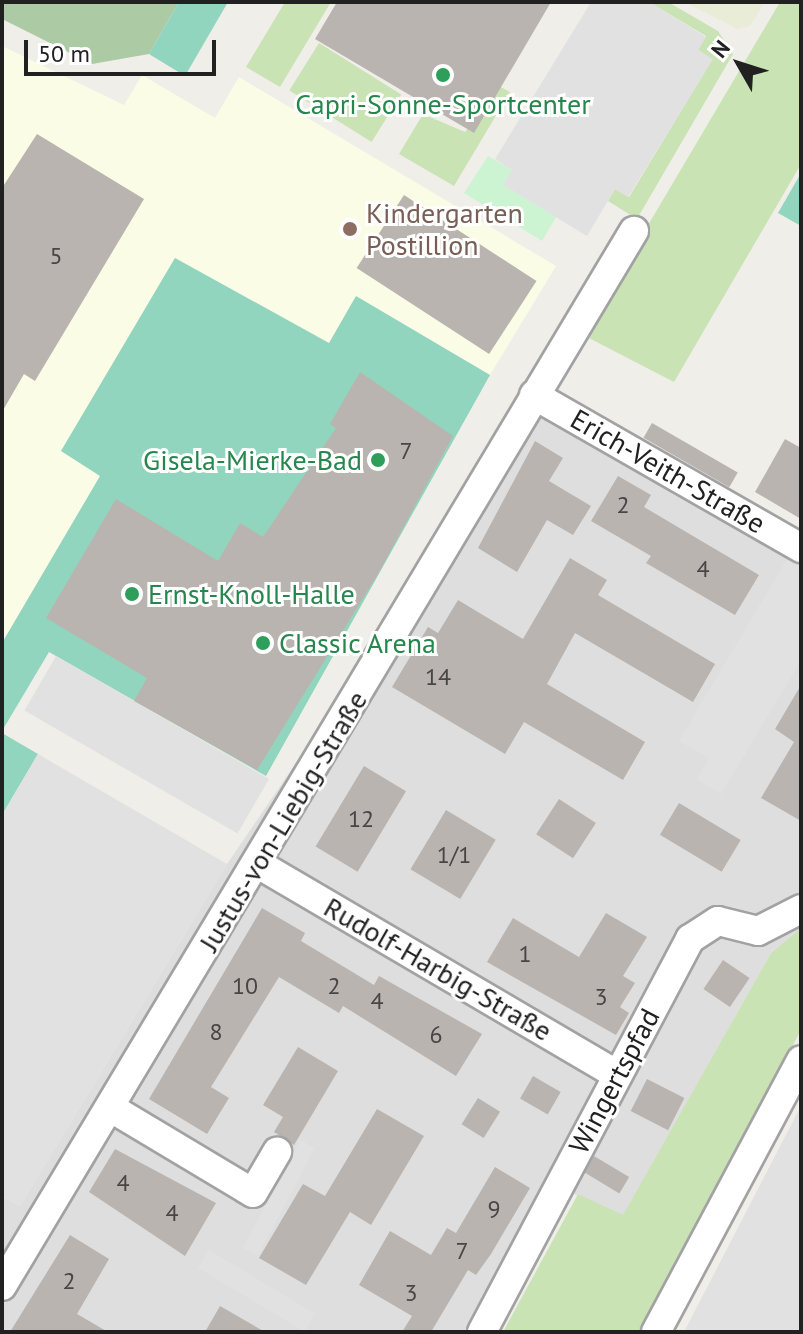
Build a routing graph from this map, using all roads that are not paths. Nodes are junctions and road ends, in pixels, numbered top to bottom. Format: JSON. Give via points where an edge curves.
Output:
{"nodes":[{"id":1,"x":634,"y":231,"type":"dead end"},
{"id":2,"x":534,"y":395,"type":"junction"},
{"id":3,"x":801,"y":548,"type":"edge"},
{"id":4,"x":258,"y":864,"type":"junction"},
{"id":5,"x":801,"y":909,"type":"edge"},
{"id":6,"x":801,"y":1060,"type":"edge"},
{"id":7,"x":617,"y":1075,"type":"junction"},
{"id":8,"x":111,"y":1108,"type":"junction"},
{"id":9,"x":277,"y":1152,"type":"dead end"},
{"id":10,"x":2,"y":1286,"type":"edge"},
{"id":11,"x":482,"y":1332,"type":"edge"},
{"id":12,"x":656,"y":1332,"type":"edge"}],
"edges":[{"from":1,"to":2,"type":"street","name":"Justus-von-Liebig-Straße"},
{"from":2,"to":3,"type":"street","name":"Erich-Veith-Straße"},
{"from":2,"to":4,"type":"street","name":"Justus-von-Liebig-Straße"},
{"from":4,"to":7,"type":"street","name":"Rudolf-Harbig-Straße"},
{"from":4,"to":8,"type":"street","name":"Justus-von-Liebig-Straße"},
{"from":5,"to":7,"type":"street","name":"Wingertspfad","via":[[758,931],[718,921],[690,939]]},
{"from":6,"to":12,"type":"street"},
{"from":7,"to":11,"type":"street","name":"Wingertspfad"},
{"from":8,"to":9,"type":"street","via":[[253,1193]]},
{"from":8,"to":10,"type":"street","name":"Justus-von-Liebig-Straße"}]}
